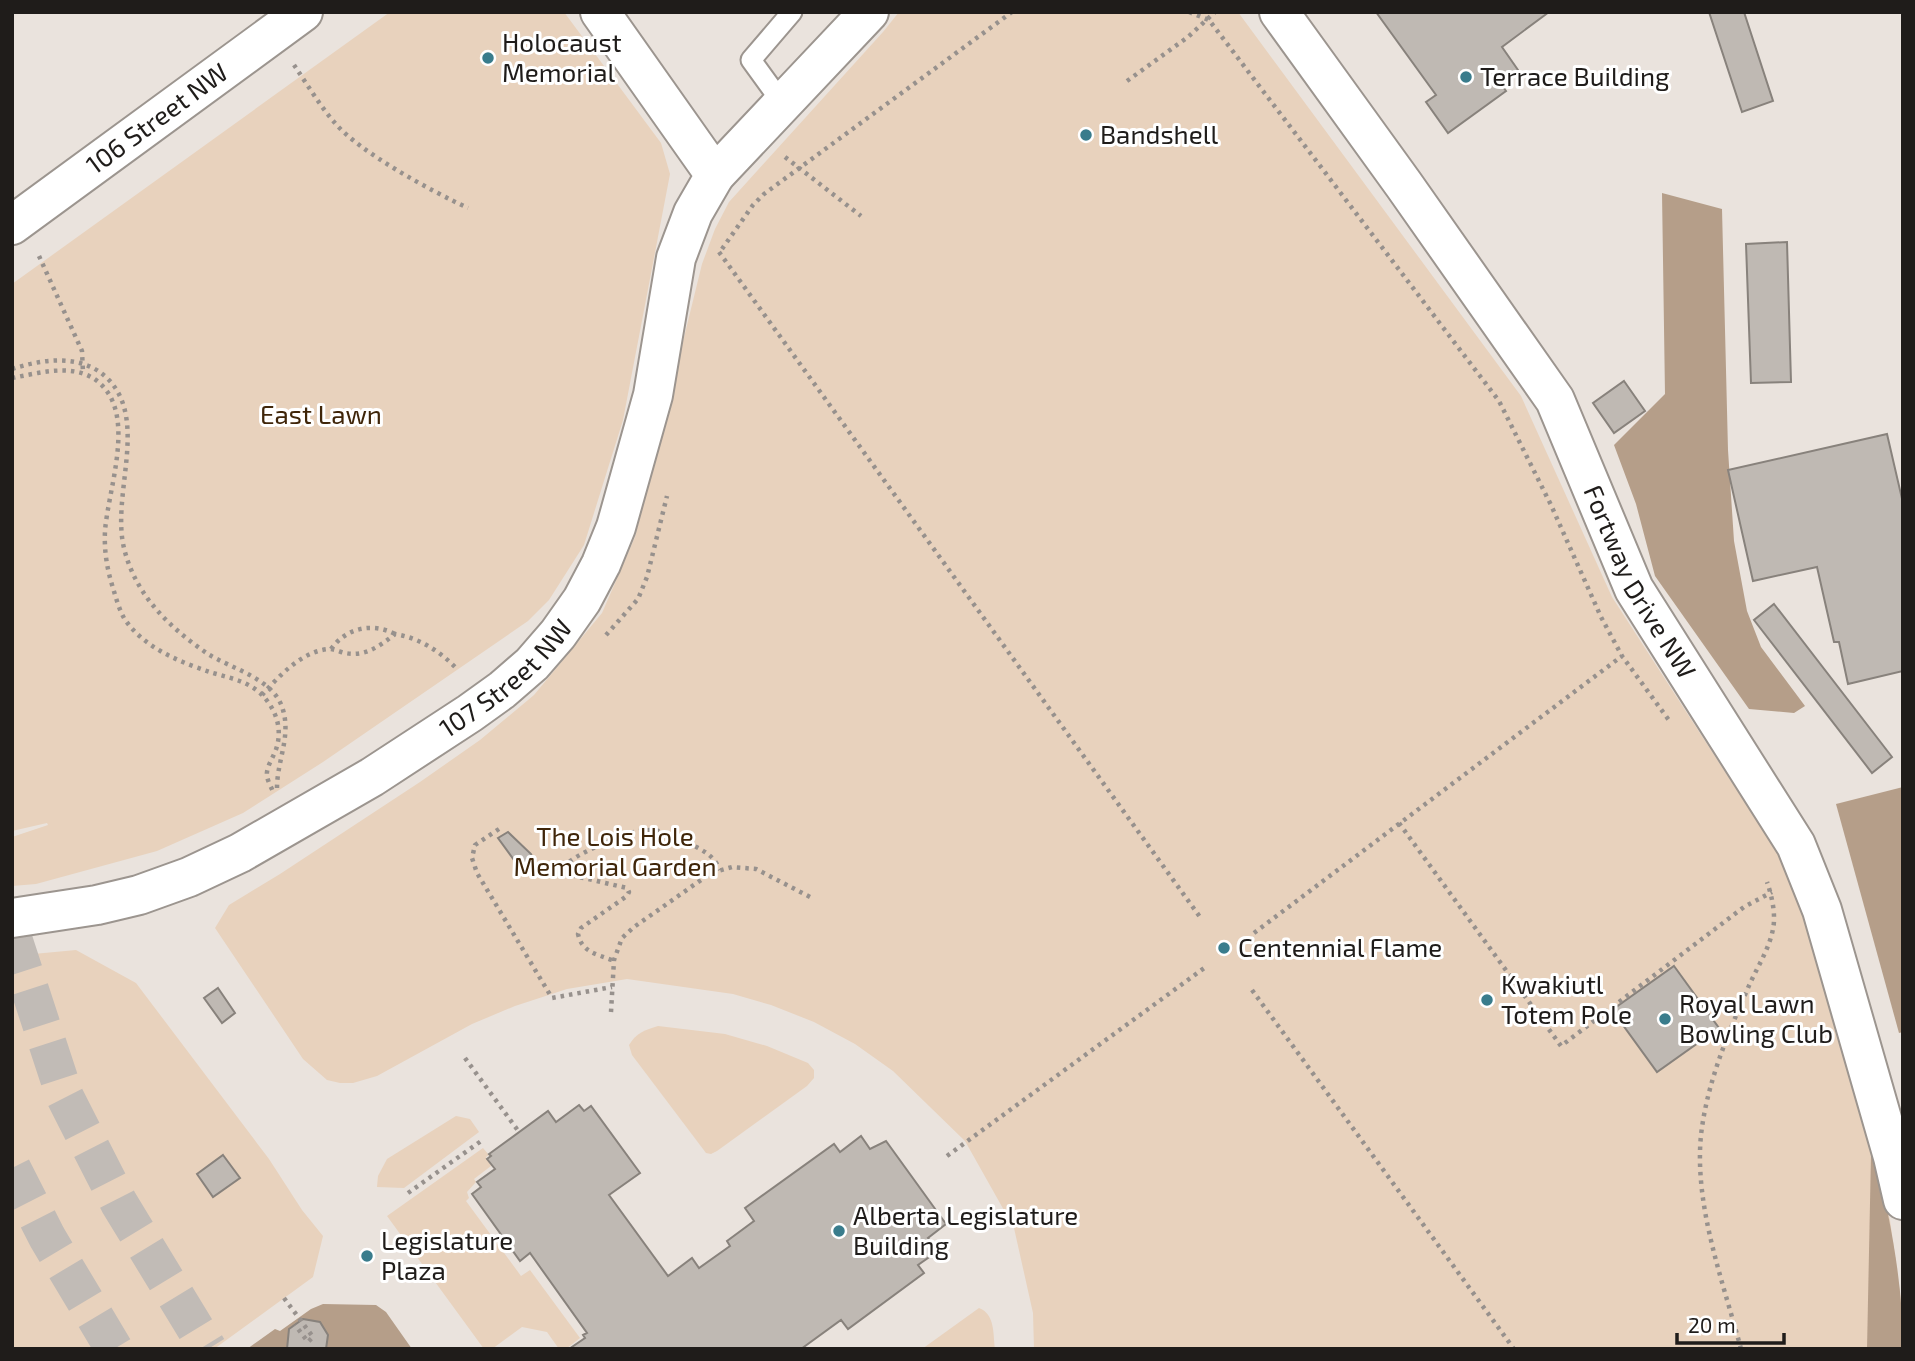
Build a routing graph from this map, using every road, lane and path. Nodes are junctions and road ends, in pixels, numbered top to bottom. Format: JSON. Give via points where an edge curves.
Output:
{"nodes":[{"id":1,"x":600,"y":12,"type":"edge"},
{"id":2,"x":792,"y":12,"type":"edge"},
{"id":3,"x":869,"y":12,"type":"edge"},
{"id":4,"x":1012,"y":12,"type":"edge"},
{"id":5,"x":1189,"y":12,"type":"edge"},
{"id":6,"x":1215,"y":12,"type":"edge"},
{"id":7,"x":1279,"y":12,"type":"edge"},
{"id":8,"x":1299,"y":12,"type":"edge"},
{"id":9,"x":1209,"y":20,"type":"junction"},
{"id":10,"x":288,"y":23,"type":"edge"},
{"id":11,"x":1307,"y":52,"type":"junction"},
{"id":12,"x":1127,"y":81,"type":"dead end"},
{"id":13,"x":783,"y":104,"type":"junction"},
{"id":14,"x":785,"y":157,"type":"dead end"},
{"id":15,"x":799,"y":169,"type":"junction"},
{"id":16,"x":715,"y":175,"type":"junction"},
{"id":17,"x":468,"y":208,"type":"dead end"},
{"id":18,"x":861,"y":216,"type":"dead end"},
{"id":19,"x":12,"y":225,"type":"edge"},
{"id":20,"x":39,"y":256,"type":"dead end"},
{"id":21,"x":83,"y":364,"type":"junction"},
{"id":22,"x":12,"y":369,"type":"edge"},
{"id":23,"x":83,"y":373,"type":"junction"},
{"id":24,"x":12,"y":378,"type":"edge"},
{"id":25,"x":395,"y":635,"type":"junction"},
{"id":26,"x":331,"y":649,"type":"junction"},
{"id":27,"x":458,"y":670,"type":"dead end"},
{"id":28,"x":268,"y":688,"type":"junction"},
{"id":29,"x":262,"y":695,"type":"junction"},
{"id":30,"x":1399,"y":823,"type":"junction"},
{"id":31,"x":499,"y":829,"type":"dead end"},
{"id":32,"x":720,"y":870,"type":"junction"},
{"id":33,"x":814,"y":899,"type":"dead end"},
{"id":34,"x":1200,"y":917,"type":"dead end"},
{"id":35,"x":12,"y":918,"type":"edge"},
{"id":36,"x":1254,"y":933,"type":"dead end"},
{"id":37,"x":611,"y":960,"type":"dead end"},
{"id":38,"x":1207,"y":966,"type":"dead end"},
{"id":39,"x":612,"y":986,"type":"junction"},
{"id":40,"x":1252,"y":990,"type":"dead end"},
{"id":41,"x":611,"y":1012,"type":"dead end"},
{"id":42,"x":465,"y":1058,"type":"dead end"},
{"id":43,"x":519,"y":1132,"type":"dead end"},
{"id":44,"x":484,"y":1139,"type":"dead end"},
{"id":45,"x":947,"y":1156,"type":"dead end"},
{"id":46,"x":408,"y":1193,"type":"dead end"},
{"id":47,"x":1903,"y":1200,"type":"edge"},
{"id":48,"x":284,"y":1298,"type":"dead end"},
{"id":49,"x":295,"y":1325,"type":"dead end"},
{"id":50,"x":1514,"y":1349,"type":"edge"},
{"id":51,"x":1741,"y":1349,"type":"edge"}],
"edges":[{"from":1,"to":16,"type":"street"},
{"from":2,"to":13,"type":"lane","via":[[751,60]]},
{"from":3,"to":13,"type":"street"},
{"from":4,"to":15,"type":"path"},
{"from":5,"to":9,"type":"path"},
{"from":6,"to":9,"type":"path"},
{"from":7,"to":11,"type":"street","name":"Fortway Drive NW"},
{"from":8,"to":11,"type":"lane"},
{"from":9,"to":12,"type":"path"},
{"from":9,"to":30,"type":"path","via":[[1499,401],[1622,656]]},
{"from":10,"to":17,"type":"path","via":[[335,124],[425,186]]},
{"from":10,"to":19,"type":"street","name":"106 Street NW"},
{"from":11,"to":47,"type":"street","name":"Fortway Drive NW","via":[[1555,400],[1634,589],[1796,845],[1822,910]]},
{"from":13,"to":16,"type":"street"},
{"from":14,"to":15,"type":"path"},
{"from":15,"to":18,"type":"path"},
{"from":15,"to":34,"type":"path","via":[[753,205],[719,252]]},
{"from":16,"to":35,"type":"street","name":"107 Street NW","via":[[693,213],[676,258],[653,395],[616,527],[582,600],[532,664],[470,713],[372,777],[230,858],[139,895]]},
{"from":20,"to":21,"type":"path","via":[[82,351]]},
{"from":21,"to":22,"type":"path","via":[[54,360]]},
{"from":21,"to":23,"type":"path"},
{"from":21,"to":28,"type":"path","via":[[106,376],[124,405],[128,422],[119,520],[129,566],[148,601],[174,629]]},
{"from":23,"to":24,"type":"path","via":[[51,371]]},
{"from":23,"to":29,"type":"path","via":[[106,389],[116,413],[104,554],[125,619],[167,655],[247,684]]},
{"from":25,"to":26,"type":"path","via":[[358,654]]},
{"from":25,"to":26,"type":"path","via":[[369,627],[339,638]]},
{"from":25,"to":27,"type":"path","via":[[425,644]]},
{"from":26,"to":28,"type":"path","via":[[297,662]]},
{"from":28,"to":29,"type":"path"},
{"from":28,"to":29,"type":"path","via":[[282,706],[287,727],[276,799],[267,770],[279,742],[278,724]]},
{"from":30,"to":36,"type":"path"},
{"from":30,"to":51,"type":"path","via":[[1561,1046],[1744,907],[1771,892],[1773,928],[1712,1078],[1701,1136],[1704,1207]]},
{"from":31,"to":39,"type":"path","via":[[475,845],[471,858],[552,998]]},
{"from":32,"to":33,"type":"path","via":[[756,869]]},
{"from":32,"to":37,"type":"path","via":[[715,858],[703,849],[677,836],[646,829],[631,831],[569,862],[575,876],[629,892],[578,934],[589,952]]},
{"from":32,"to":39,"type":"path","via":[[622,938]]},
{"from":38,"to":45,"type":"path"},
{"from":39,"to":41,"type":"path"},
{"from":40,"to":50,"type":"path"},
{"from":42,"to":43,"type":"path"},
{"from":44,"to":46,"type":"path"},
{"from":48,"to":49,"type":"path","via":[[313,1337],[308,1342]]}]}
